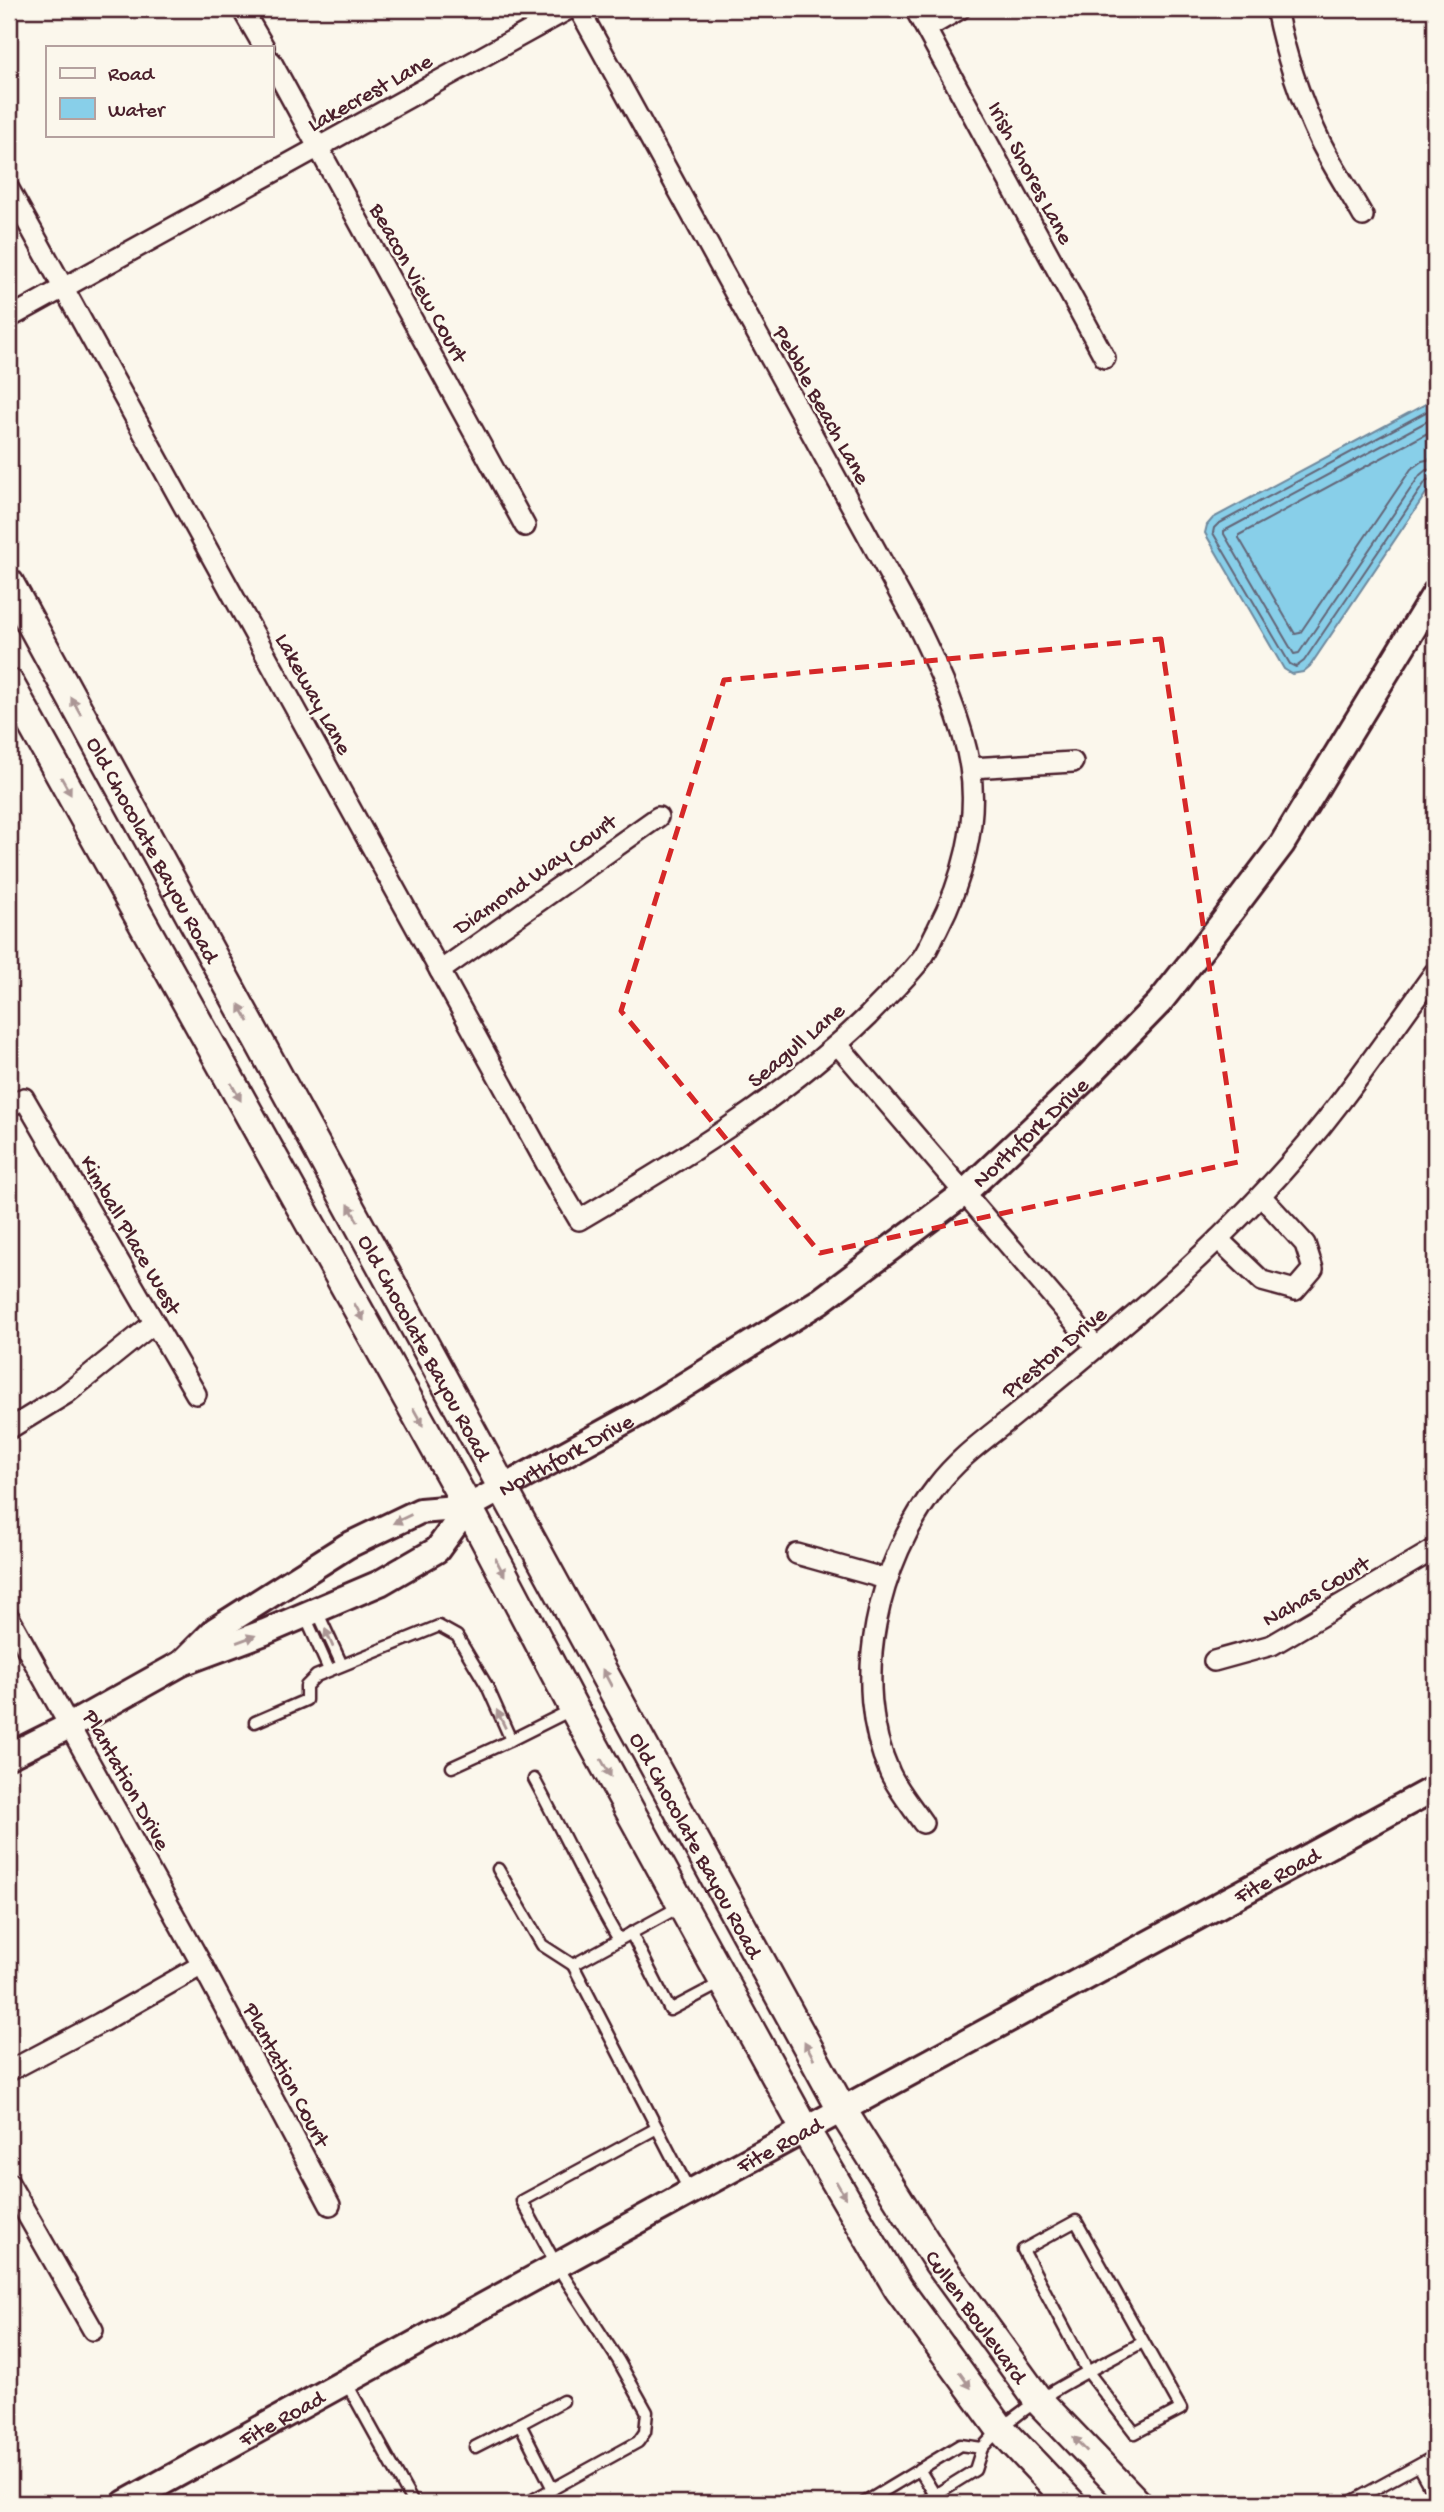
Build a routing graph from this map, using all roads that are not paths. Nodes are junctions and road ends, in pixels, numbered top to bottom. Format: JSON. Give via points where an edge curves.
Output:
{"nodes":[{"id":1,"x":242,"y":9,"type":"edge"},
{"id":2,"x":569,"y":9,"type":"edge"},
{"id":3,"x":579,"y":9,"type":"edge"},
{"id":4,"x":915,"y":9,"type":"edge"},
{"id":5,"x":960,"y":9,"type":"edge"},
{"id":6,"x":1276,"y":9,"type":"edge"},
{"id":7,"x":927,"y":28,"type":"junction"},
{"id":8,"x":263,"y":46,"type":"edge"},
{"id":9,"x":273,"y":65,"type":"edge"},
{"id":10,"x":318,"y":146,"type":"junction"},
{"id":11,"x":9,"y":189,"type":"edge"},
{"id":12,"x":1363,"y":216,"type":"dead end"},
{"id":13,"x":64,"y":288,"type":"junction"},
{"id":14,"x":9,"y":318,"type":"edge"},
{"id":15,"x":1105,"y":358,"type":"dead end"},
{"id":16,"x":525,"y":526,"type":"dead end"},
{"id":17,"x":9,"y":583,"type":"edge"},
{"id":18,"x":1435,"y":593,"type":"edge"},
{"id":19,"x":9,"y":683,"type":"edge"},
{"id":20,"x":1073,"y":762,"type":"dead end"},
{"id":21,"x":971,"y":768,"type":"junction"},
{"id":22,"x":658,"y":817,"type":"dead end"},
{"id":23,"x":970,"y":840,"type":"joint"},
{"id":24,"x":440,"y":971,"type":"junction"},
{"id":25,"x":1434,"y":974,"type":"edge"},
{"id":26,"x":838,"y":1045,"type":"junction"},
{"id":27,"x":17,"y":1102,"type":"edge"},
{"id":28,"x":963,"y":1194,"type":"junction"},
{"id":29,"x":1261,"y":1196,"type":"junction"},
{"id":30,"x":579,"y":1220,"type":"joint"},
{"id":31,"x":1218,"y":1238,"type":"junction"},
{"id":32,"x":155,"y":1323,"type":"junction"},
{"id":33,"x":1096,"y":1347,"type":"junction"},
{"id":34,"x":197,"y":1394,"type":"dead end"},
{"id":35,"x":9,"y":1429,"type":"edge"},
{"id":36,"x":504,"y":1488,"type":"junction"},
{"id":37,"x":468,"y":1507,"type":"junction"},
{"id":38,"x":1435,"y":1549,"type":"edge"},
{"id":39,"x":797,"y":1554,"type":"dead end"},
{"id":40,"x":886,"y":1579,"type":"junction"},
{"id":41,"x":311,"y":1613,"type":"junction"},
{"id":42,"x":9,"y":1617,"type":"edge"},
{"id":43,"x":1214,"y":1661,"type":"dead end"},
{"id":44,"x":182,"y":1663,"type":"junction"},
{"id":45,"x":341,"y":1665,"type":"junction"},
{"id":46,"x":329,"y":1670,"type":"junction"},
{"id":47,"x":574,"y":1709,"type":"junction"},
{"id":48,"x":255,"y":1722,"type":"dead end"},
{"id":49,"x":71,"y":1725,"type":"junction"},
{"id":50,"x":511,"y":1740,"type":"junction"},
{"id":51,"x":9,"y":1756,"type":"edge"},
{"id":52,"x":452,"y":1767,"type":"dead end"},
{"id":53,"x":534,"y":1779,"type":"dead end"},
{"id":54,"x":1435,"y":1788,"type":"edge"},
{"id":55,"x":923,"y":1823,"type":"dead end"},
{"id":56,"x":498,"y":1869,"type":"dead end"},
{"id":57,"x":682,"y":1905,"type":"junction"},
{"id":58,"x":631,"y":1933,"type":"junction"},
{"id":59,"x":618,"y":1940,"type":"junction"},
{"id":60,"x":202,"y":1965,"type":"junction"},
{"id":61,"x":573,"y":1965,"type":"junction"},
{"id":62,"x":724,"y":1982,"type":"junction"},
{"id":63,"x":9,"y":2071,"type":"edge"},
{"id":64,"x":842,"y":2110,"type":"junction"},
{"id":65,"x":657,"y":2128,"type":"junction"},
{"id":66,"x":806,"y":2131,"type":"junction"},
{"id":67,"x":9,"y":2183,"type":"edge"},
{"id":68,"x":691,"y":2192,"type":"junction"},
{"id":69,"x":330,"y":2205,"type":"dead end"},
{"id":70,"x":557,"y":2266,"type":"junction"},
{"id":71,"x":93,"y":2330,"type":"dead end"},
{"id":72,"x":1143,"y":2342,"type":"junction"},
{"id":73,"x":1088,"y":2372,"type":"junction"},
{"id":74,"x":346,"y":2382,"type":"junction"},
{"id":75,"x":1038,"y":2400,"type":"junction"},
{"id":76,"x":563,"y":2401,"type":"dead end"},
{"id":77,"x":520,"y":2424,"type":"junction"},
{"id":78,"x":991,"y":2438,"type":"junction"},
{"id":79,"x":475,"y":2447,"type":"dead end"},
{"id":80,"x":1435,"y":2456,"type":"edge"},
{"id":81,"x":1418,"y":2466,"type":"junction"},
{"id":82,"x":919,"y":2469,"type":"junction"},
{"id":83,"x":553,"y":2489,"type":"junction"},
{"id":84,"x":935,"y":2495,"type":"junction"},
{"id":85,"x":1435,"y":2497,"type":"edge"},
{"id":86,"x":1361,"y":2500,"type":"edge"},
{"id":87,"x":125,"y":2503,"type":"edge"},
{"id":88,"x":413,"y":2503,"type":"edge"},
{"id":89,"x":527,"y":2503,"type":"edge"},
{"id":90,"x":864,"y":2503,"type":"edge"},
{"id":91,"x":922,"y":2503,"type":"edge"},
{"id":92,"x":1070,"y":2503,"type":"edge"},
{"id":93,"x":1137,"y":2503,"type":"edge"},
{"id":94,"x":1349,"y":2503,"type":"edge"}],
"edges":[{"from":1,"to":8,"type":"street"},
{"from":2,"to":10,"type":"street","name":"Lakecrest Lane"},
{"from":3,"to":21,"type":"street","name":"Pebble Beach Lane","via":[[919,629],[951,699]]},
{"from":4,"to":7,"type":"street","name":"Irish Shores Lane"},
{"from":5,"to":7,"type":"street"},
{"from":6,"to":12,"type":"street","via":[[1302,98]]},
{"from":7,"to":15,"type":"street","name":"Irish Shores Lane"},
{"from":9,"to":10,"type":"street","name":"Beacon View Court"},
{"from":10,"to":13,"type":"street","name":"Lakecrest Lane"},
{"from":10,"to":16,"type":"street","name":"Beacon View Court"},
{"from":11,"to":13,"type":"street","name":"Lakeway Lane"},
{"from":13,"to":14,"type":"street","name":"Lakecrest Lane"},
{"from":13,"to":24,"type":"street","name":"Lakeway Lane"},
{"from":36,"to":17,"type":"main road","name":"Old Chocolate Bayou Road","one_way":true},
{"from":18,"to":28,"type":"street","name":"Northfork Drive","via":[[1282,844],[1223,922],[1159,1003]]},
{"from":19,"to":37,"type":"main road","name":"Old Chocolate Bayou Road","one_way":true},
{"from":20,"to":21,"type":"street"},
{"from":21,"to":23,"type":"street","name":"Pebble Beach Lane"},
{"from":22,"to":24,"type":"street","name":"Diamond Way Court"},
{"from":23,"to":26,"type":"street","name":"Seagull Lane","via":[[958,883],[923,957]]},
{"from":24,"to":30,"type":"street","name":"Lakeway Lane"},
{"from":25,"to":29,"type":"street","name":"Preston Drive","via":[[1340,1103]]},
{"from":26,"to":28,"type":"street"},
{"from":26,"to":30,"type":"street","name":"Seagull Lane","via":[[734,1125]]},
{"from":27,"to":32,"type":"street","name":"Kimball Place West","via":[[114,1249]]},
{"from":28,"to":33,"type":"street"},
{"from":28,"to":36,"type":"street","name":"Northfork Drive","via":[[820,1301],[643,1411]]},
{"from":29,"to":31,"type":"street","name":"Preston Drive"},
{"from":29,"to":31,"type":"street","via":[[1305,1244],[1313,1269],[1295,1290],[1262,1280]]},
{"from":31,"to":33,"type":"street","name":"Preston Drive"},
{"from":32,"to":34,"type":"street","name":"Kimball Place West"},
{"from":32,"to":35,"type":"street","via":[[66,1394]]},
{"from":33,"to":40,"type":"street","name":"Preston Drive","via":[[973,1448],[937,1485],[908,1530]]},
{"from":36,"to":37,"type":"street","name":"Northfork Drive"},
{"from":64,"to":36,"type":"main road","name":"Old Chocolate Bayou Road","one_way":true},
{"from":37,"to":41,"type":"street","name":"Northfork Drive","via":[[437,1550],[380,1583]]},
{"from":37,"to":44,"type":"street","name":"Northfork Drive","one_way":true,"via":[[420,1510],[348,1546],[215,1630]]},
{"from":37,"to":47,"type":"main road","name":"Old Chocolate Bayou Road","one_way":true},
{"from":38,"to":43,"type":"street","name":"Nahas Court","via":[[1272,1645]]},
{"from":39,"to":40,"type":"street"},
{"from":40,"to":55,"type":"street","name":"Preston Drive","via":[[873,1632],[876,1727],[891,1773]]},
{"from":44,"to":41,"type":"street","name":"Northfork Drive","one_way":true},
{"from":45,"to":41,"type":"lane","one_way":true},
{"from":41,"to":46,"type":"lane"},
{"from":42,"to":49,"type":"street","name":"Plantation Drive"},
{"from":44,"to":49,"type":"street","name":"Northfork Drive"},
{"from":45,"to":46,"type":"lane"},
{"from":50,"to":45,"type":"lane","one_way":true,"via":[[487,1686],[457,1636],[439,1626]]},
{"from":46,"to":48,"type":"lane","via":[[306,1686],[306,1700]]},
{"from":47,"to":50,"type":"lane"},
{"from":47,"to":57,"type":"main road","name":"Old Chocolate Bayou Road","one_way":true},
{"from":49,"to":51,"type":"street","name":"Northfork Drive"},
{"from":49,"to":60,"type":"street","name":"Plantation Drive"},
{"from":50,"to":52,"type":"lane"},
{"from":53,"to":59,"type":"lane"},
{"from":54,"to":64,"type":"street","name":"Fite Road"},
{"from":56,"to":61,"type":"lane","via":[[542,1945]]},
{"from":57,"to":58,"type":"lane"},
{"from":57,"to":62,"type":"main road","name":"Old Chocolate Bayou Road"},
{"from":58,"to":59,"type":"lane"},
{"from":58,"to":62,"type":"lane","via":[[670,2010]]},
{"from":59,"to":61,"type":"lane"},
{"from":60,"to":63,"type":"street"},
{"from":60,"to":69,"type":"street","name":"Plantation Court"},
{"from":61,"to":65,"type":"lane"},
{"from":62,"to":66,"type":"main road","name":"Old Chocolate Bayou Road"},
{"from":64,"to":66,"type":"street","name":"Fite Road"},
{"from":64,"to":75,"type":"main road","name":"Cullen Boulevard","via":[[938,2262]]},
{"from":65,"to":68,"type":"lane"},
{"from":65,"to":70,"type":"lane","via":[[522,2201]]},
{"from":66,"to":68,"type":"street","name":"Fite Road"},
{"from":66,"to":78,"type":"main road","name":"Cullen Boulevard","one_way":true},
{"from":67,"to":71,"type":"street"},
{"from":68,"to":70,"type":"street","name":"Fite Road"},
{"from":70,"to":74,"type":"street","name":"Fite Road"},
{"from":70,"to":83,"type":"lane","via":[[647,2412],[645,2432],[638,2442]]},
{"from":72,"to":73,"type":"lane"},
{"from":72,"to":73,"type":"lane","via":[[1181,2409],[1135,2432]]},
{"from":72,"to":73,"type":"lane","via":[[1076,2221],[1023,2250]]},
{"from":73,"to":75,"type":"lane"},
{"from":74,"to":87,"type":"street","name":"Fite Road"},
{"from":74,"to":88,"type":"lane"},
{"from":75,"to":78,"type":"lane"},
{"from":93,"to":75,"type":"main road","name":"Cullen Boulevard","one_way":true},
{"from":76,"to":77,"type":"lane"},
{"from":77,"to":79,"type":"lane"},
{"from":77,"to":83,"type":"lane"},
{"from":78,"to":82,"type":"lane","via":[[960,2445]]},
{"from":78,"to":84,"type":"lane","via":[[975,2470]]},
{"from":78,"to":92,"type":"main road","name":"Cullen Boulevard"},
{"from":80,"to":81,"type":"lane"},
{"from":81,"to":85,"type":"lane"},
{"from":81,"to":86,"type":"lane"},
{"from":82,"to":84,"type":"lane"},
{"from":82,"to":90,"type":"lane"},
{"from":83,"to":89,"type":"lane"},
{"from":84,"to":91,"type":"lane"},
{"from":86,"to":94,"type":"lane"}]}
